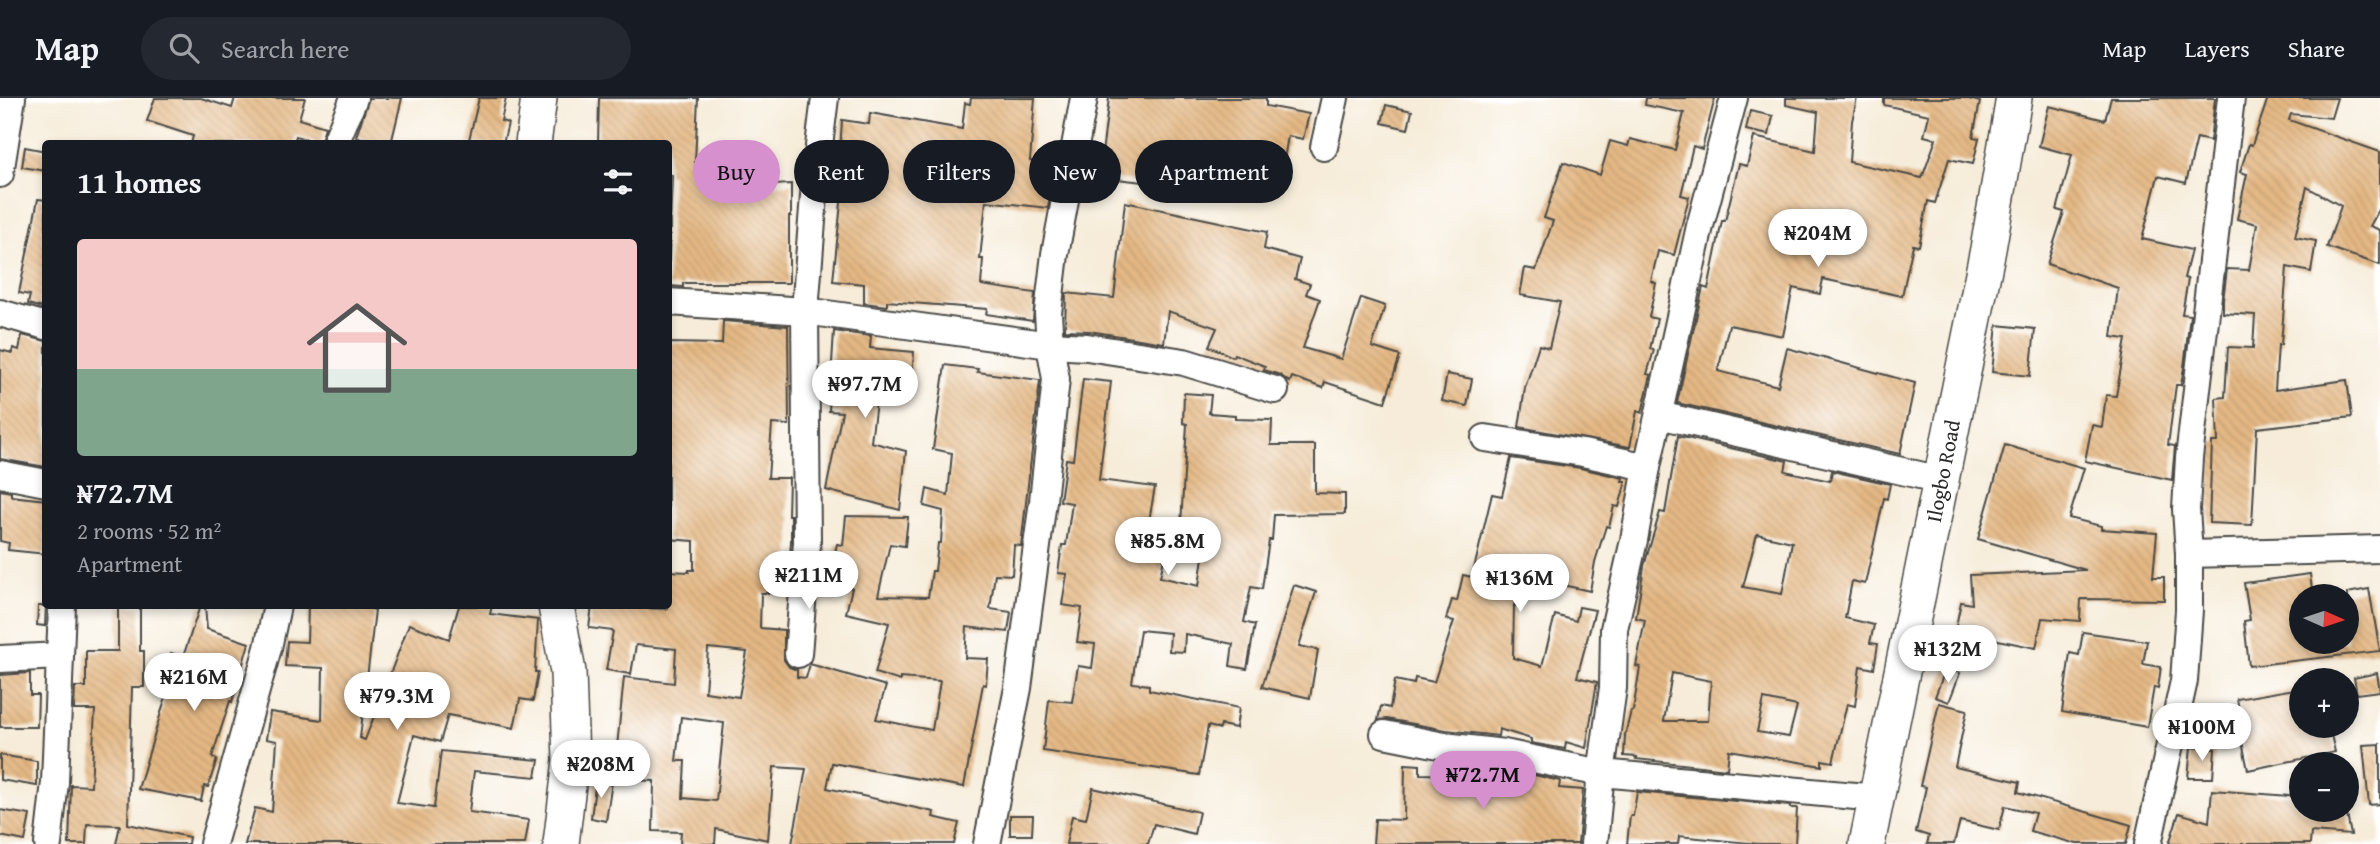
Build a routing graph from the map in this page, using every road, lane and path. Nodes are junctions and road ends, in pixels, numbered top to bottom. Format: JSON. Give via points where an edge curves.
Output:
{"nodes":[{"id":1,"x":12,"y":98,"type":"edge"},
{"id":2,"x":354,"y":98,"type":"edge"},
{"id":3,"x":539,"y":98,"type":"edge"},
{"id":4,"x":825,"y":98,"type":"edge"},
{"id":5,"x":1084,"y":98,"type":"edge"},
{"id":6,"x":1335,"y":98,"type":"edge"},
{"id":7,"x":1734,"y":98,"type":"edge"},
{"id":8,"x":2014,"y":98,"type":"edge"},
{"id":9,"x":2231,"y":98,"type":"edge"},
{"id":10,"x":337,"y":140,"type":"edge"},
{"id":11,"x":534,"y":140,"type":"edge"},
{"id":12,"x":1324,"y":147,"type":"dead end"},
{"id":13,"x":0,"y":174,"type":"edge"},
{"id":14,"x":672,"y":302,"type":"edge"},
{"id":15,"x":805,"y":311,"type":"junction"},
{"id":16,"x":0,"y":313,"type":"edge"},
{"id":17,"x":42,"y":325,"type":"edge"},
{"id":18,"x":1050,"y":345,"type":"junction"},
{"id":19,"x":1275,"y":390,"type":"dead end"},
{"id":20,"x":1659,"y":415,"type":"junction"},
{"id":21,"x":1485,"y":438,"type":"dead end"},
{"id":22,"x":1647,"y":467,"type":"junction"},
{"id":23,"x":0,"y":474,"type":"edge"},
{"id":24,"x":1941,"y":480,"type":"junction"},
{"id":25,"x":42,"y":481,"type":"edge"},
{"id":26,"x":2380,"y":549,"type":"edge"},
{"id":27,"x":2189,"y":554,"type":"junction"},
{"id":28,"x":62,"y":609,"type":"edge"},
{"id":29,"x":276,"y":609,"type":"edge"},
{"id":30,"x":557,"y":609,"type":"edge"},
{"id":31,"x":798,"y":654,"type":"dead end"},
{"id":32,"x":60,"y":656,"type":"junction"},
{"id":33,"x":0,"y":659,"type":"edge"},
{"id":34,"x":1384,"y":734,"type":"dead end"},
{"id":35,"x":1601,"y":773,"type":"junction"},
{"id":36,"x":1877,"y":798,"type":"junction"},
{"id":37,"x":48,"y":844,"type":"edge"},
{"id":38,"x":214,"y":844,"type":"edge"},
{"id":39,"x":564,"y":844,"type":"edge"},
{"id":40,"x":987,"y":844,"type":"edge"},
{"id":41,"x":1594,"y":844,"type":"edge"},
{"id":42,"x":1867,"y":844,"type":"edge"},
{"id":43,"x":2148,"y":844,"type":"edge"}],
"edges":[{"from":1,"to":13,"type":"street"},
{"from":2,"to":10,"type":"street"},
{"from":3,"to":11,"type":"main road"},
{"from":4,"to":15,"type":"street"},
{"from":5,"to":18,"type":"street","via":[[1055,254],[1048,313]]},
{"from":6,"to":12,"type":"street"},
{"from":7,"to":20,"type":"street","via":[[1700,226]]},
{"from":8,"to":24,"type":"main road","name":"Ilogbo Road"},
{"from":9,"to":27,"type":"street","via":[[2189,457]]},
{"from":14,"to":15,"type":"street"},
{"from":15,"to":18,"type":"street"},
{"from":15,"to":31,"type":"street","via":[[807,542]]},
{"from":16,"to":17,"type":"street"},
{"from":18,"to":19,"type":"street","via":[[1184,362]]},
{"from":18,"to":40,"type":"street","via":[[1056,379],[1043,502],[1018,688]]},
{"from":20,"to":22,"type":"street"},
{"from":20,"to":24,"type":"street"},
{"from":21,"to":22,"type":"street"},
{"from":22,"to":35,"type":"street","via":[[1614,629],[1613,688]]},
{"from":23,"to":25,"type":"street"},
{"from":24,"to":36,"type":"main road","name":"Ilogbo Road"},
{"from":26,"to":27,"type":"street"},
{"from":27,"to":43,"type":"street","via":[[2184,681]]},
{"from":28,"to":32,"type":"street"},
{"from":29,"to":38,"type":"street"},
{"from":30,"to":39,"type":"main road","via":[[568,672],[571,760]]},
{"from":32,"to":33,"type":"street"},
{"from":32,"to":37,"type":"street"},
{"from":34,"to":35,"type":"street"},
{"from":35,"to":36,"type":"street"},
{"from":35,"to":41,"type":"street"},
{"from":36,"to":42,"type":"main road","name":"Ilogbo Road"}]}
